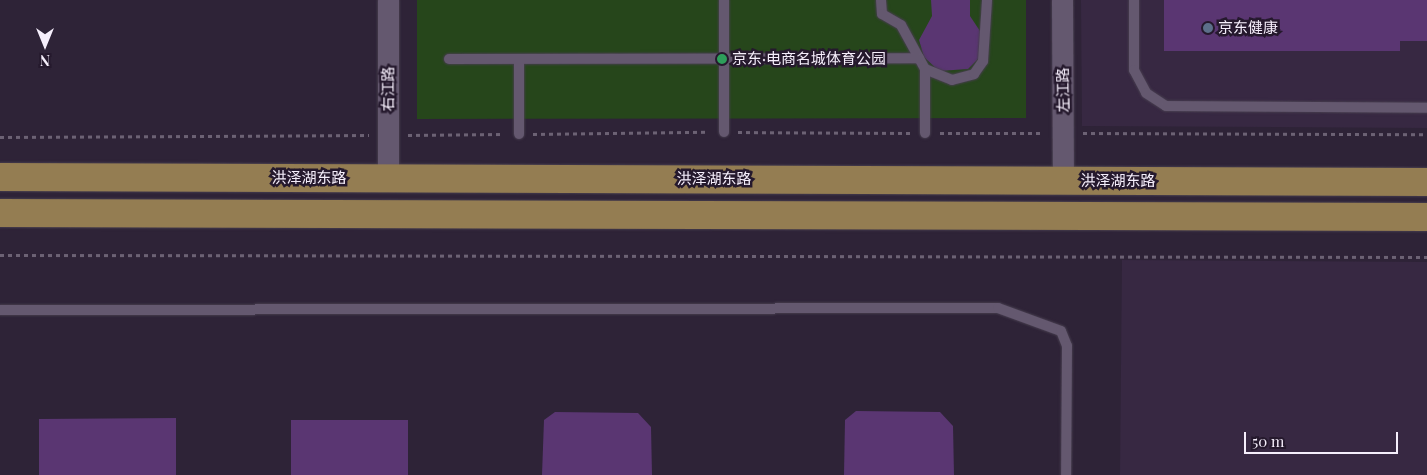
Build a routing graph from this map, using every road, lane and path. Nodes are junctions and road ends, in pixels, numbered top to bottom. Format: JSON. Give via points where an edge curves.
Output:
{"nodes":[{"id":1,"x":388,"y":0,"type":"edge"},
{"id":2,"x":724,"y":0,"type":"edge"},
{"id":3,"x":881,"y":0,"type":"edge"},
{"id":4,"x":987,"y":0,"type":"edge"},
{"id":5,"x":1062,"y":0,"type":"edge"},
{"id":6,"x":1134,"y":0,"type":"edge"},
{"id":7,"x":519,"y":58,"type":"junction"},
{"id":8,"x":724,"y":58,"type":"junction"},
{"id":9,"x":919,"y":58,"type":"junction"},
{"id":10,"x":448,"y":59,"type":"dead end"},
{"id":11,"x":926,"y":69,"type":"junction"},
{"id":12,"x":1427,"y":108,"type":"edge"},
{"id":13,"x":724,"y":132,"type":"dead end"},
{"id":14,"x":926,"y":133,"type":"dead end"},
{"id":15,"x":519,"y":134,"type":"dead end"},
{"id":16,"x":0,"y":177,"type":"edge"},
{"id":17,"x":388,"y":178,"type":"junction"},
{"id":18,"x":1063,"y":181,"type":"junction"},
{"id":19,"x":1427,"y":182,"type":"edge"},
{"id":20,"x":0,"y":213,"type":"edge"},
{"id":21,"x":1427,"y":216,"type":"edge"},
{"id":22,"x":0,"y":255,"type":"edge"},
{"id":23,"x":1427,"y":256,"type":"edge"},
{"id":24,"x":0,"y":310,"type":"edge"},
{"id":25,"x":1066,"y":475,"type":"edge"}],
"edges":[{"from":1,"to":17,"type":"street","name":"右江路"},
{"from":2,"to":8,"type":"lane"},
{"from":3,"to":9,"type":"lane","via":[[882,14],[901,25]]},
{"from":4,"to":11,"type":"lane","via":[[987,46],[979,68],[952,80]]},
{"from":5,"to":18,"type":"street","name":"左江路"},
{"from":6,"to":12,"type":"lane","via":[[1134,70],[1146,93],[1166,106]]},
{"from":7,"to":8,"type":"lane"},
{"from":7,"to":10,"type":"lane"},
{"from":7,"to":15,"type":"lane"},
{"from":8,"to":9,"type":"lane"},
{"from":8,"to":13,"type":"lane"},
{"from":9,"to":11,"type":"lane"},
{"from":11,"to":14,"type":"lane"},
{"from":16,"to":17,"type":"main road","name":"洪泽湖东路"},
{"from":17,"to":18,"type":"main road","name":"洪泽湖东路"},
{"from":18,"to":19,"type":"main road","name":"洪泽湖东路"},
{"from":20,"to":21,"type":"main road"},
{"from":22,"to":23,"type":"path"},
{"from":24,"to":25,"type":"lane","via":[[998,308],[1061,331],[1067,346]]}]}
